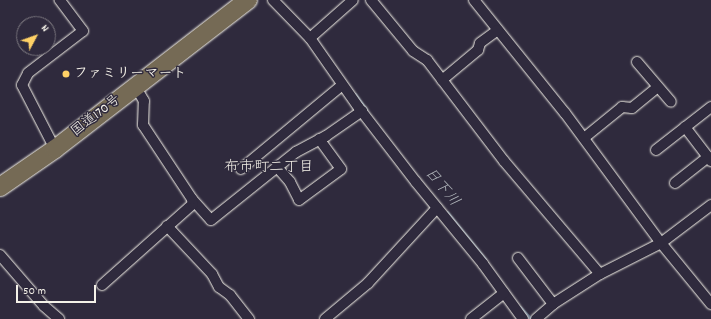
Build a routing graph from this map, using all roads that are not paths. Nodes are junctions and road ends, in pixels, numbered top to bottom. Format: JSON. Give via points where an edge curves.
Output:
{"nodes":[{"id":1,"x":60,"y":0,"type":"edge"},
{"id":2,"x":248,"y":0,"type":"edge"},
{"id":3,"x":273,"y":0,"type":"edge"},
{"id":4,"x":353,"y":0,"type":"edge"},
{"id":5,"x":371,"y":0,"type":"edge"},
{"id":6,"x":474,"y":0,"type":"edge"},
{"id":7,"x":498,"y":30,"type":"junction"},
{"id":8,"x":310,"y":38,"type":"junction"},
{"id":9,"x":637,"y":62,"type":"dead end"},
{"id":10,"x":442,"y":80,"type":"junction"},
{"id":11,"x":342,"y":84,"type":"junction"},
{"id":12,"x":135,"y":86,"type":"junction"},
{"id":13,"x":658,"y":87,"type":"junction"},
{"id":14,"x":671,"y":102,"type":"dead end"},
{"id":15,"x":709,"y":103,"type":"edge"},
{"id":16,"x":362,"y":111,"type":"junction"},
{"id":17,"x":685,"y":127,"type":"junction"},
{"id":18,"x":584,"y":138,"type":"junction"},
{"id":19,"x":319,"y":139,"type":"junction"},
{"id":20,"x":55,"y":149,"type":"junction"},
{"id":21,"x":656,"y":150,"type":"dead end"},
{"id":22,"x":710,"y":159,"type":"edge"},
{"id":23,"x":277,"y":167,"type":"junction"},
{"id":24,"x":242,"y":169,"type":"dead end"},
{"id":25,"x":675,"y":183,"type":"dead end"},
{"id":26,"x":0,"y":187,"type":"edge"},
{"id":27,"x":192,"y":199,"type":"junction"},
{"id":28,"x":711,"y":205,"type":"edge"},
{"id":29,"x":437,"y":208,"type":"junction"},
{"id":30,"x":168,"y":226,"type":"junction"},
{"id":31,"x":661,"y":242,"type":"junction"},
{"id":32,"x":0,"y":255,"type":"edge"},
{"id":33,"x":518,"y":258,"type":"dead end"},
{"id":34,"x":600,"y":274,"type":"junction"},
{"id":35,"x":102,"y":286,"type":"dead end"},
{"id":36,"x":504,"y":293,"type":"junction"},
{"id":37,"x":553,"y":304,"type":"junction"},
{"id":38,"x":711,"y":304,"type":"edge"},
{"id":39,"x":537,"y":318,"type":"edge"},
{"id":40,"x":59,"y":319,"type":"edge"},
{"id":41,"x":249,"y":319,"type":"edge"},
{"id":42,"x":326,"y":319,"type":"edge"},
{"id":43,"x":471,"y":319,"type":"edge"},
{"id":44,"x":523,"y":319,"type":"edge"}],
"edges":[{"from":1,"to":20,"type":"street","via":[[83,31],[28,73],[22,85]]},
{"from":2,"to":12,"type":"highway","name":"国道170号"},
{"from":3,"to":8,"type":"street"},
{"from":4,"to":8,"type":"street"},
{"from":5,"to":10,"type":"street","via":[[413,51],[427,60]]},
{"from":6,"to":7,"type":"street"},
{"from":7,"to":10,"type":"street","via":[[480,43],[478,50]]},
{"from":7,"to":18,"type":"street"},
{"from":8,"to":11,"type":"street"},
{"from":9,"to":13,"type":"street"},
{"from":10,"to":34,"type":"street","via":[[504,161]]},
{"from":11,"to":16,"type":"street"},
{"from":11,"to":24,"type":"street"},
{"from":12,"to":20,"type":"highway","name":"国道170号"},
{"from":12,"to":27,"type":"street","via":[[144,101],[142,125]]},
{"from":13,"to":14,"type":"street"},
{"from":13,"to":18,"type":"street","via":[[632,108],[622,107]]},
{"from":15,"to":17,"type":"street"},
{"from":16,"to":19,"type":"street"},
{"from":16,"to":29,"type":"street"},
{"from":17,"to":21,"type":"street"},
{"from":17,"to":22,"type":"street"},
{"from":18,"to":31,"type":"street"},
{"from":19,"to":23,"type":"street"},
{"from":19,"to":23,"type":"street","via":[[341,169],[299,200],[290,182]]},
{"from":20,"to":26,"type":"highway","name":"国道170号"},
{"from":22,"to":25,"type":"street"},
{"from":23,"to":27,"type":"street","via":[[211,220]]},
{"from":27,"to":30,"type":"street","via":[[193,204]]},
{"from":28,"to":31,"type":"street"},
{"from":29,"to":36,"type":"street"},
{"from":29,"to":42,"type":"street","via":[[368,283]]},
{"from":30,"to":35,"type":"street"},
{"from":30,"to":41,"type":"street"},
{"from":31,"to":34,"type":"street"},
{"from":31,"to":38,"type":"street"},
{"from":32,"to":40,"type":"street","via":[[44,306]]},
{"from":33,"to":37,"type":"street"},
{"from":34,"to":37,"type":"street"},
{"from":36,"to":43,"type":"street"},
{"from":36,"to":44,"type":"street"},
{"from":37,"to":39,"type":"street"}]}
